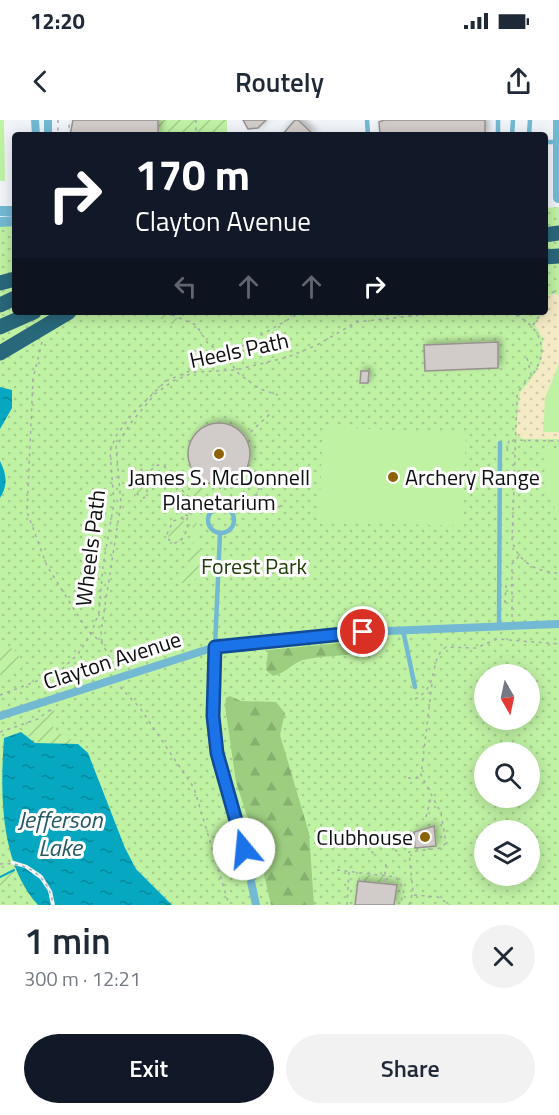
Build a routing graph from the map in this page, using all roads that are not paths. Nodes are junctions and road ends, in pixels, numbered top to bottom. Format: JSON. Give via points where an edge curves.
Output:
{"nodes":[{"id":1,"x":558,"y":120,"type":"edge"},
{"id":2,"x":558,"y":142,"type":"edge"},
{"id":3,"x":559,"y":198,"type":"edge"},
{"id":4,"x":27,"y":315,"type":"edge"},
{"id":5,"x":64,"y":315,"type":"edge"},
{"id":6,"x":0,"y":327,"type":"edge"},
{"id":7,"x":0,"y":353,"type":"edge"},
{"id":8,"x":500,"y":443,"type":"dead end"},
{"id":9,"x":220,"y":533,"type":"junction"},
{"id":10,"x":559,"y":624,"type":"edge"},
{"id":11,"x":499,"y":626,"type":"junction"},
{"id":12,"x":403,"y":630,"type":"junction"},
{"id":13,"x":215,"y":647,"type":"junction"},
{"id":14,"x":416,"y":687,"type":"dead end"},
{"id":15,"x":0,"y":716,"type":"edge"},
{"id":16,"x":256,"y":905,"type":"edge"}],
"edges":[{"from":1,"to":2,"type":"street"},
{"from":2,"to":3,"type":"street"},
{"from":4,"to":6,"type":"highway"},
{"from":5,"to":7,"type":"highway"},
{"from":8,"to":11,"type":"lane"},
{"from":9,"to":9,"type":"lane","via":[[228,530],[233,519],[229,510],[219,507],[209,514],[208,522],[212,530]]},
{"from":9,"to":13,"type":"lane"},
{"from":10,"to":11,"type":"street","name":"Clayton Avenue"},
{"from":11,"to":12,"type":"street","name":"Clayton Avenue"},
{"from":12,"to":13,"type":"street","name":"Clayton Avenue"},
{"from":12,"to":14,"type":"lane"},
{"from":13,"to":15,"type":"street","name":"Clayton Avenue"},
{"from":13,"to":16,"type":"street","via":[[213,716],[217,753]]}]}
